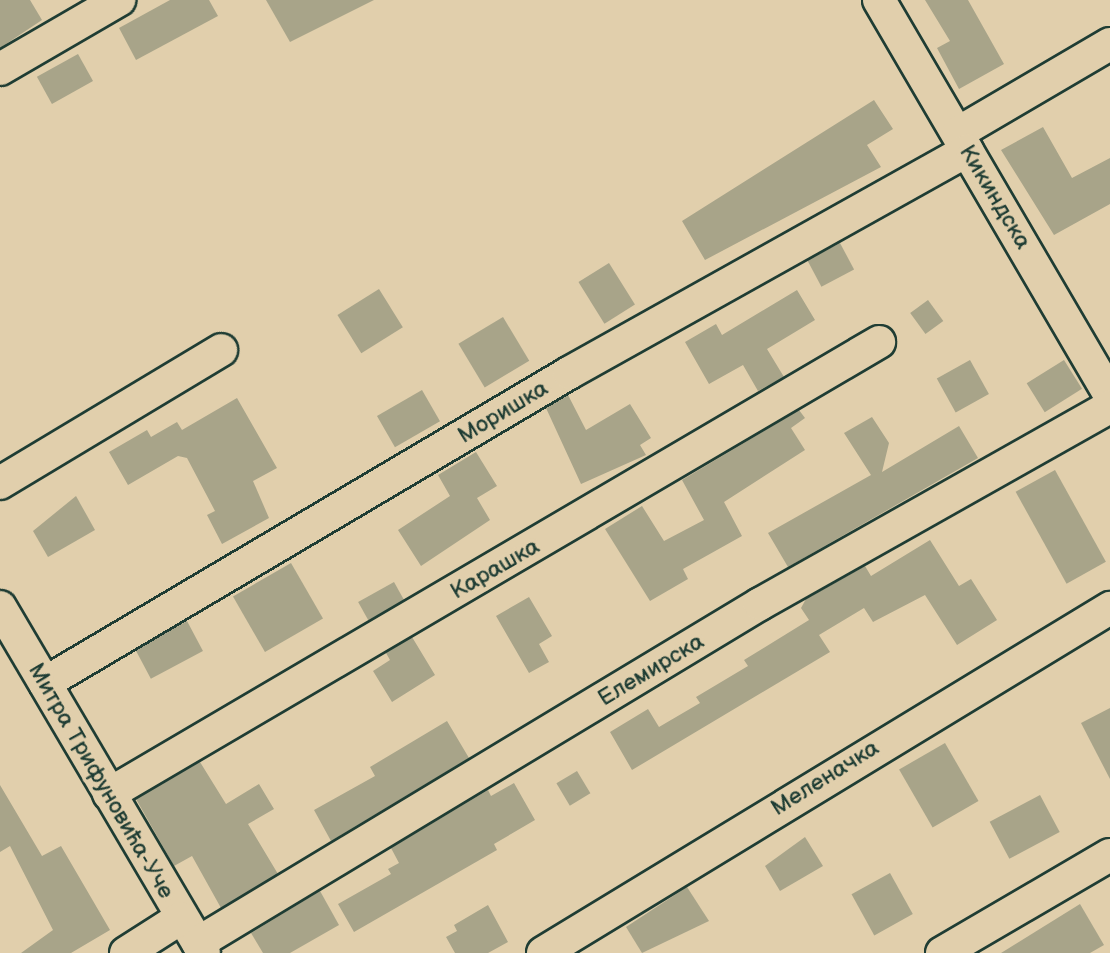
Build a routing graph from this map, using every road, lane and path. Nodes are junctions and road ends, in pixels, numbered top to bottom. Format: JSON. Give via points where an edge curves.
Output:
{"nodes":[{"id":1,"x":119,"y":0,"type":"edge"},
{"id":2,"x":879,"y":0,"type":"edge"},
{"id":3,"x":1110,"y":44,"type":"edge"},
{"id":4,"x":0,"y":69,"type":"edge"},
{"id":5,"x":962,"y":142,"type":"junction"},
{"id":6,"x":879,"y":342,"type":"dead end"},
{"id":7,"x":221,"y":350,"type":"dead end"},
{"id":8,"x":1109,"y":392,"type":"edge"},
{"id":9,"x":0,"y":483,"type":"edge"},
{"id":10,"x":1110,"y":607,"type":"edge"},
{"id":11,"x":1,"y":613,"type":"edge"},
{"id":12,"x":45,"y":683,"type":"junction"},
{"id":13,"x":109,"y":794,"type":"junction"},
{"id":14,"x":1110,"y":855,"type":"edge"},
{"id":15,"x":194,"y":938,"type":"edge"},
{"id":16,"x":126,"y":953,"type":"edge"},
{"id":17,"x":543,"y":953,"type":"edge"},
{"id":18,"x":942,"y":953,"type":"edge"}],
"edges":[{"from":1,"to":4,"type":"street"},
{"from":2,"to":5,"type":"street","name":"Кикиндска"},
{"from":3,"to":5,"type":"street","name":"Моришка"},
{"from":5,"to":8,"type":"street","name":"Кикиндска"},
{"from":5,"to":12,"type":"street","name":"Моришка"},
{"from":6,"to":13,"type":"street","name":"Карашка"},
{"from":7,"to":9,"type":"street"},
{"from":8,"to":15,"type":"street","name":"Елемирска"},
{"from":10,"to":17,"type":"street","name":"Меленачка"},
{"from":11,"to":12,"type":"street","name":"Митра Трифуновића-Уче"},
{"from":12,"to":13,"type":"street","name":"Митра Трифуновића-Уче"},
{"from":13,"to":15,"type":"street","name":"Митра Трифуновића-Уче"},
{"from":14,"to":18,"type":"street"},
{"from":15,"to":16,"type":"street","name":"Елемирска"}]}
